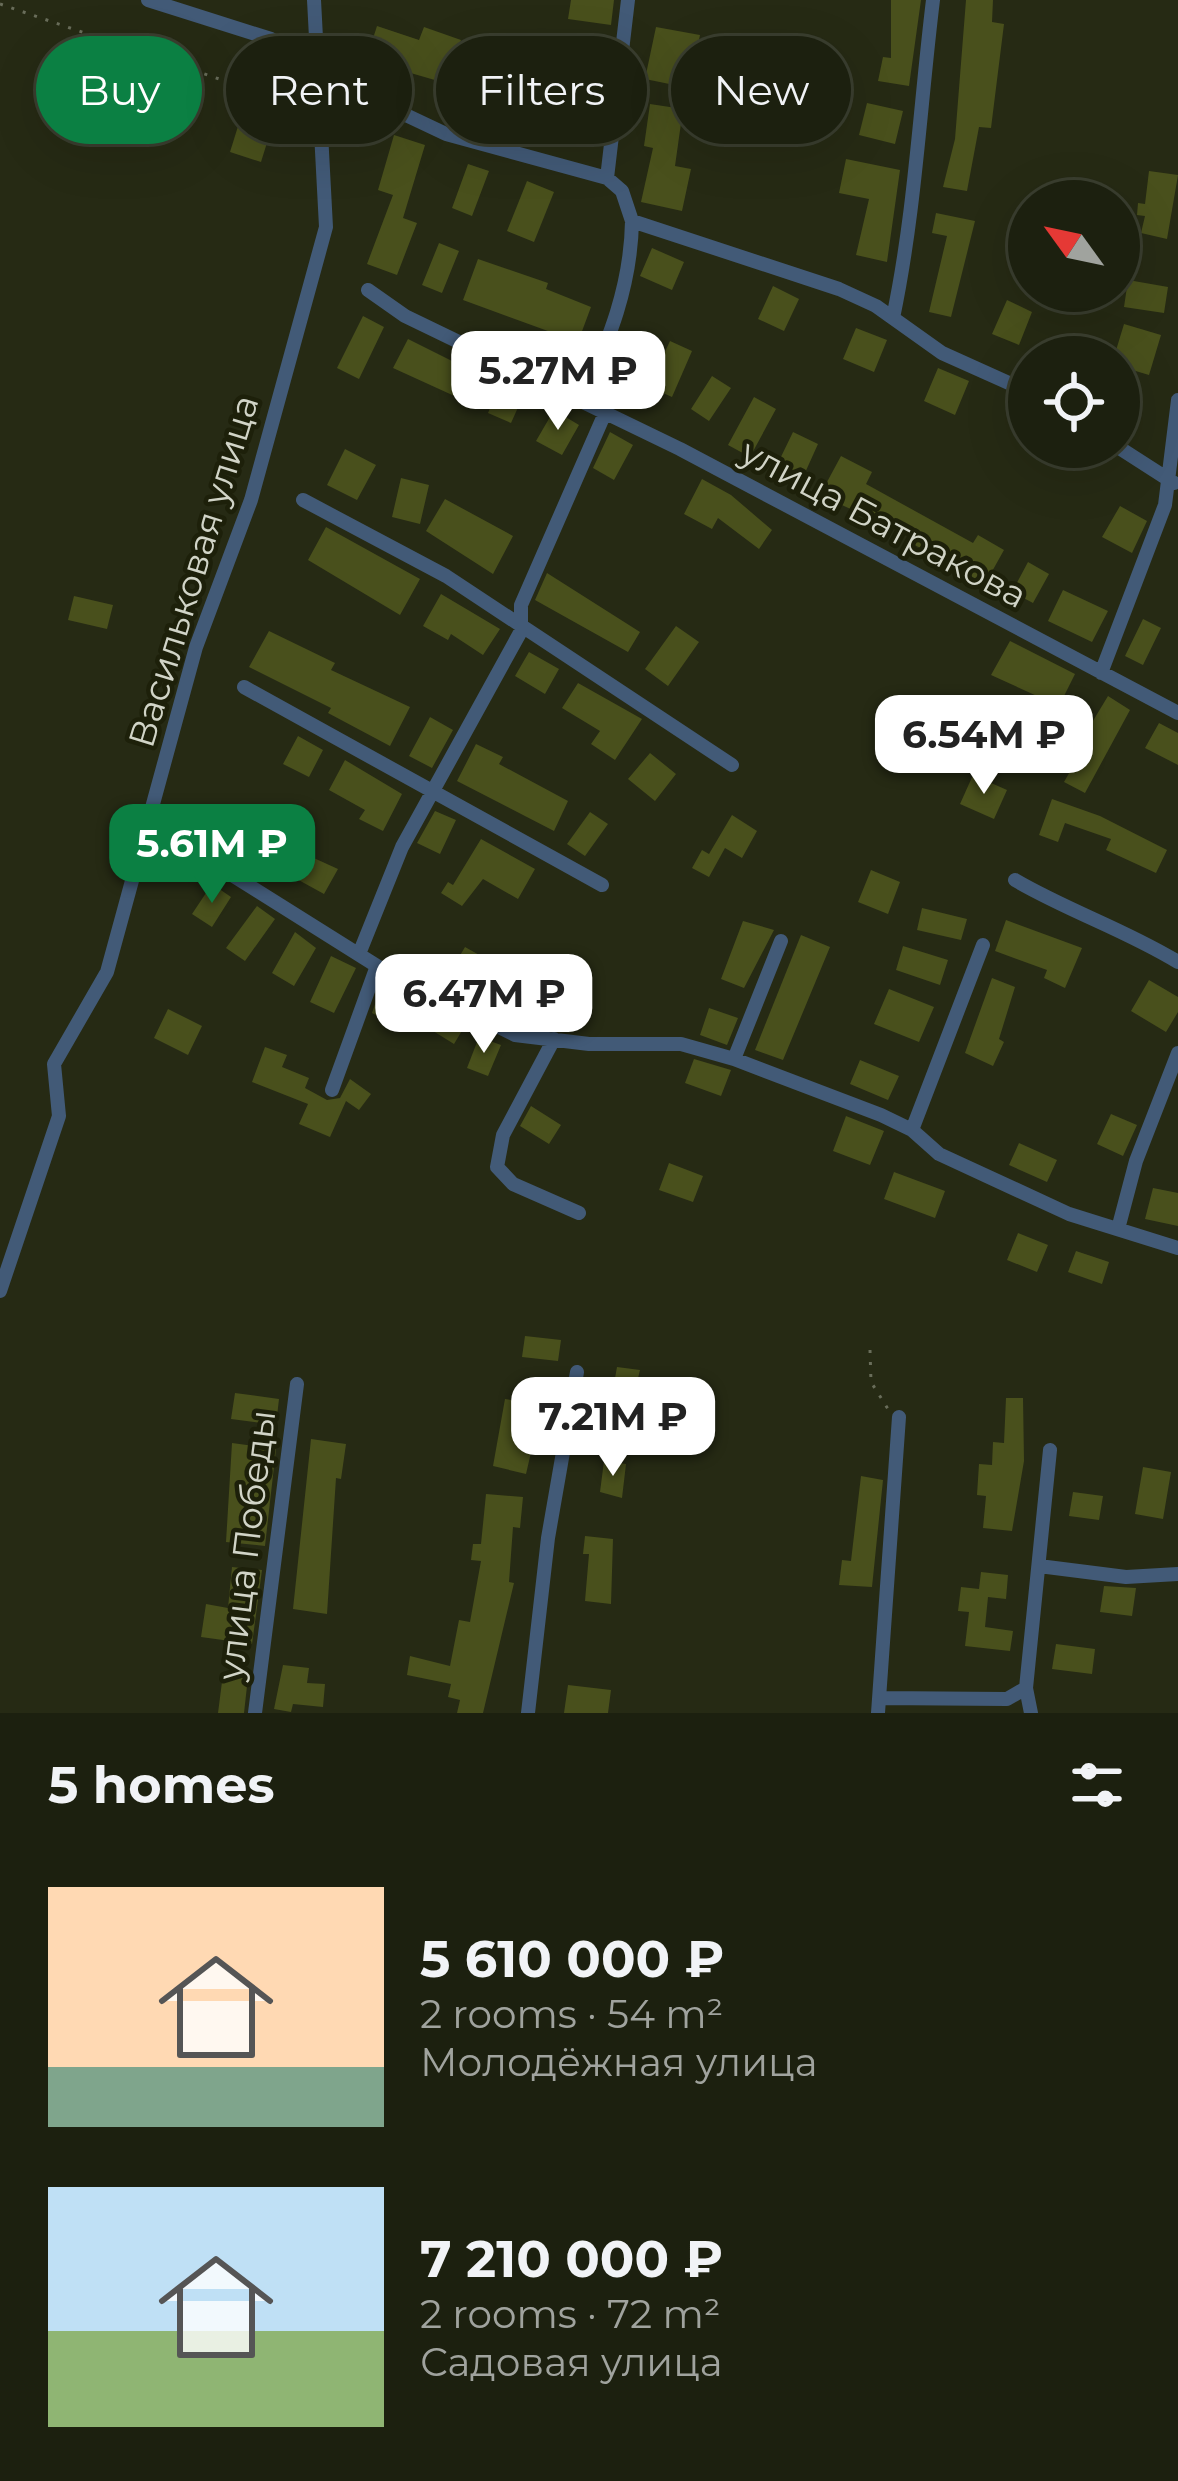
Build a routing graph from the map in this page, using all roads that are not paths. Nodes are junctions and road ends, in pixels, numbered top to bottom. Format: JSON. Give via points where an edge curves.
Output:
{"nodes":[{"id":1,"x":148,"y":0,"type":"edge"},
{"id":2,"x":314,"y":0,"type":"edge"},
{"id":3,"x":628,"y":0,"type":"edge"},
{"id":4,"x":933,"y":0,"type":"edge"},
{"id":5,"x":262,"y":36,"type":"edge"},
{"id":6,"x":315,"y":36,"type":"edge"},
{"id":7,"x":412,"y":118,"type":"edge"},
{"id":8,"x":321,"y":144,"type":"edge"},
{"id":9,"x":607,"y":178,"type":"junction"},
{"id":10,"x":632,"y":220,"type":"junction"},
{"id":11,"x":368,"y":290,"type":"dead end"},
{"id":12,"x":893,"y":318,"type":"junction"},
{"id":13,"x":1008,"y":383,"type":"edge"},
{"id":14,"x":1178,"y":400,"type":"edge"},
{"id":15,"x":582,"y":403,"type":"junction"},
{"id":16,"x":605,"y":413,"type":"junction"},
{"id":17,"x":1140,"y":461,"type":"edge"},
{"id":18,"x":1174,"y":483,"type":"edge"},
{"id":19,"x":303,"y":500,"type":"dead end"},
{"id":20,"x":521,"y":631,"type":"junction"},
{"id":21,"x":1101,"y":673,"type":"junction"},
{"id":22,"x":244,"y":688,"type":"dead end"},
{"id":23,"x":1178,"y":712,"type":"edge"},
{"id":24,"x":732,"y":765,"type":"dead end"},
{"id":25,"x":430,"y":794,"type":"junction"},
{"id":26,"x":189,"y":848,"type":"dead end"},
{"id":27,"x":1015,"y":880,"type":"dead end"},
{"id":28,"x":602,"y":885,"type":"dead end"},
{"id":29,"x":781,"y":940,"type":"dead end"},
{"id":30,"x":983,"y":945,"type":"dead end"},
{"id":31,"x":358,"y":954,"type":"junction"},
{"id":32,"x":1178,"y":962,"type":"edge"},
{"id":33,"x":377,"y":966,"type":"junction"},
{"id":34,"x":554,"y":1040,"type":"junction"},
{"id":35,"x":1178,"y":1053,"type":"edge"},
{"id":36,"x":734,"y":1059,"type":"junction"},
{"id":37,"x":332,"y":1090,"type":"dead end"},
{"id":38,"x":911,"y":1130,"type":"junction"},
{"id":39,"x":579,"y":1213,"type":"dead end"},
{"id":40,"x":1118,"y":1229,"type":"junction"},
{"id":41,"x":1178,"y":1248,"type":"edge"},
{"id":42,"x":0,"y":1291,"type":"edge"},
{"id":43,"x":577,"y":1372,"type":"dead end"},
{"id":44,"x":296,"y":1384,"type":"dead end"},
{"id":45,"x":899,"y":1418,"type":"road end"},
{"id":46,"x":1050,"y":1450,"type":"dead end"},
{"id":47,"x":1039,"y":1566,"type":"junction"},
{"id":48,"x":1178,"y":1574,"type":"edge"},
{"id":49,"x":1026,"y":1688,"type":"junction"},
{"id":50,"x":879,"y":1705,"type":"edge"},
{"id":51,"x":255,"y":1713,"type":"edge"},
{"id":52,"x":528,"y":1713,"type":"edge"},
{"id":53,"x":1031,"y":1713,"type":"edge"}],
"edges":[{"from":1,"to":5,"type":"street"},
{"from":2,"to":6,"type":"street","name":"Васильковая улица"},
{"from":3,"to":9,"type":"street"},
{"from":4,"to":12,"type":"street","via":[[910,234]]},
{"from":7,"to":9,"type":"street"},
{"from":8,"to":42,"type":"street","name":"Васильковая улица","via":[[326,226],[251,500],[196,647],[107,972],[54,1064],[59,1116]]},
{"from":9,"to":10,"type":"street","via":[[622,190]]},
{"from":10,"to":12,"type":"street","via":[[839,289]]},
{"from":10,"to":15,"type":"street","via":[[619,316]]},
{"from":11,"to":15,"type":"street","name":"улица Батракова"},
{"from":12,"to":13,"type":"street","via":[[942,353]]},
{"from":14,"to":18,"type":"street"},
{"from":15,"to":16,"type":"street","name":"улица Батракова"},
{"from":16,"to":20,"type":"street","via":[[526,593]]},
{"from":16,"to":21,"type":"street","name":"улица Батракова"},
{"from":17,"to":18,"type":"street"},
{"from":18,"to":21,"type":"street"},
{"from":19,"to":20,"type":"street","via":[[446,576]]},
{"from":20,"to":24,"type":"street"},
{"from":20,"to":25,"type":"street"},
{"from":21,"to":23,"type":"street","name":"улица Батракова"},
{"from":22,"to":25,"type":"street"},
{"from":25,"to":28,"type":"street"},
{"from":25,"to":31,"type":"street"},
{"from":26,"to":31,"type":"street"},
{"from":27,"to":32,"type":"street"},
{"from":29,"to":36,"type":"street"},
{"from":30,"to":38,"type":"street"},
{"from":31,"to":33,"type":"street"},
{"from":33,"to":34,"type":"street","via":[[483,1022]]},
{"from":33,"to":37,"type":"street"},
{"from":34,"to":36,"type":"street","via":[[681,1044]]},
{"from":34,"to":39,"type":"street","via":[[503,1135],[497,1167],[513,1184]]},
{"from":35,"to":40,"type":"street"},
{"from":36,"to":38,"type":"street"},
{"from":38,"to":40,"type":"street","via":[[939,1154]]},
{"from":40,"to":41,"type":"street"},
{"from":43,"to":52,"type":"street"},
{"from":44,"to":51,"type":"street","name":"улица Победы"},
{"from":45,"to":50,"type":"street"},
{"from":46,"to":47,"type":"street"},
{"from":47,"to":48,"type":"street"},
{"from":47,"to":49,"type":"street"},
{"from":49,"to":50,"type":"street","via":[[1007,1699]]},
{"from":49,"to":53,"type":"street"}]}
